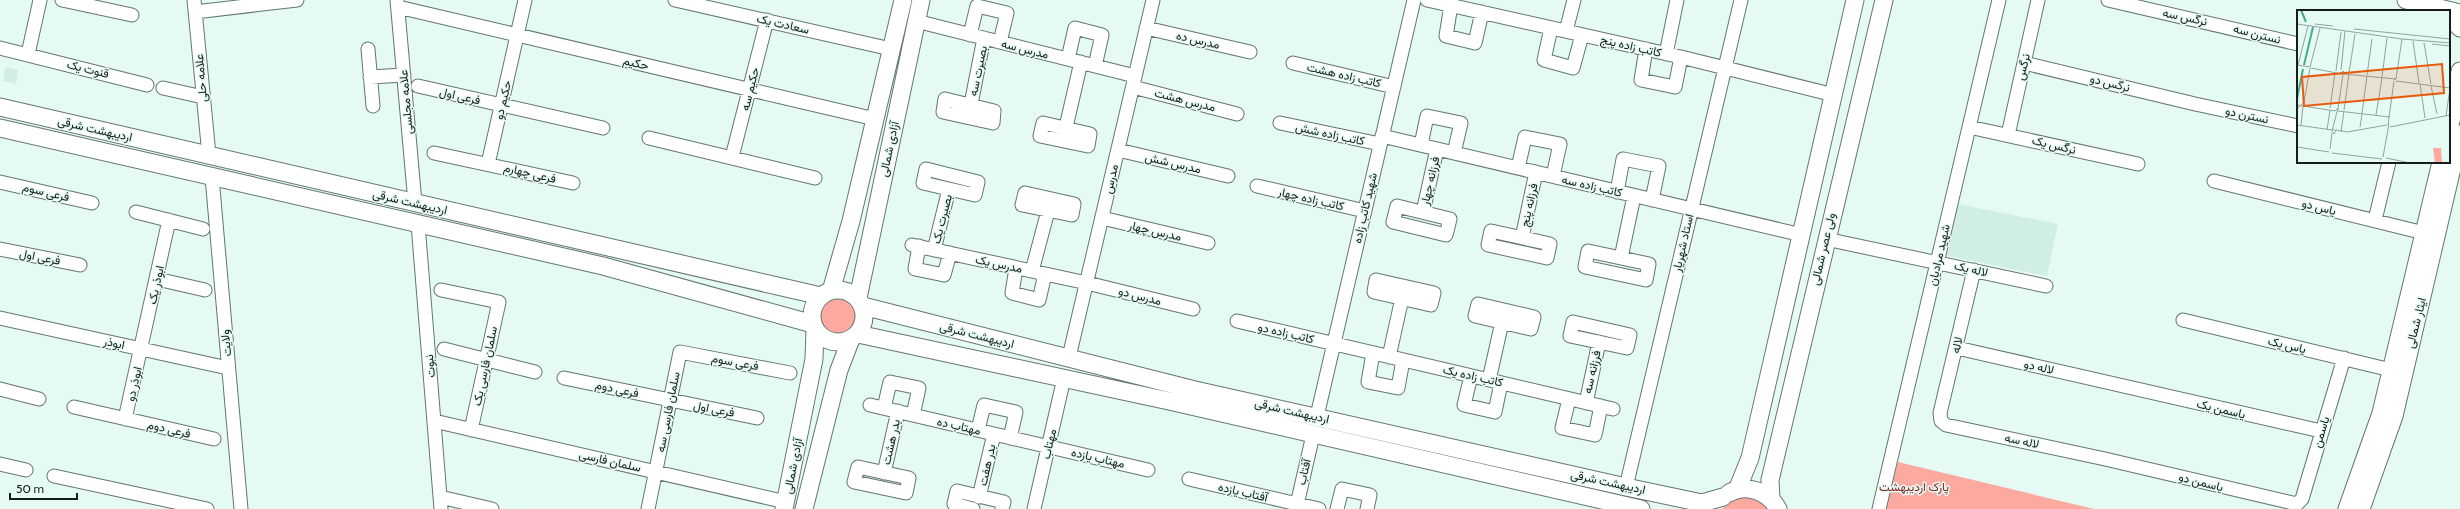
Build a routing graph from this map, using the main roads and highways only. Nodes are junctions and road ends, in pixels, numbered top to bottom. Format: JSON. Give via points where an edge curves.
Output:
{"nodes":[{"id":1,"x":903,"y":0,"type":"edge"},
{"id":2,"x":921,"y":0,"type":"edge"},
{"id":3,"x":1855,"y":0,"type":"edge"},
{"id":4,"x":1884,"y":0,"type":"edge"},
{"id":5,"x":2406,"y":0,"type":"edge"},
{"id":6,"x":2436,"y":9,"type":"edge"},
{"id":7,"x":2450,"y":11,"type":"edge"},
{"id":8,"x":2460,"y":13,"type":"edge"},
{"id":9,"x":2450,"y":17,"type":"edge"},
{"id":10,"x":2460,"y":28,"type":"edge"},
{"id":11,"x":2460,"y":71,"type":"edge"},
{"id":12,"x":2458,"y":92,"type":"edge"},
{"id":13,"x":0,"y":107,"type":"edge"},
{"id":14,"x":18,"y":111,"type":"junction"},
{"id":15,"x":2450,"y":124,"type":"edge"},
{"id":16,"x":8,"y":130,"type":"edge"},
{"id":17,"x":2460,"y":134,"type":"edge"},
{"id":18,"x":2441,"y":163,"type":"edge"},
{"id":19,"x":488,"y":220,"type":"junction"},
{"id":20,"x":484,"y":239,"type":"junction"},
{"id":21,"x":2417,"y":292,"type":"junction"},
{"id":22,"x":826,"y":293,"type":"junction"},
{"id":23,"x":860,"y":302,"type":"junction"},
{"id":24,"x":2412,"y":316,"type":"junction"},
{"id":25,"x":814,"y":327,"type":"junction"},
{"id":26,"x":854,"y":337,"type":"junction"},
{"id":27,"x":1178,"y":385,"type":"junction"},
{"id":28,"x":1210,"y":393,"type":"junction"},
{"id":29,"x":1169,"y":401,"type":"junction"},
{"id":30,"x":1207,"y":410,"type":"junction"},
{"id":31,"x":1750,"y":458,"type":"junction"},
{"id":32,"x":1773,"y":466,"type":"junction"},
{"id":33,"x":1725,"y":499,"type":"edge"},
{"id":34,"x":1775,"y":504,"type":"edge"},
{"id":35,"x":1692,"y":505,"type":"edge"},
{"id":36,"x":785,"y":506,"type":"edge"},
{"id":37,"x":1622,"y":507,"type":"edge"},
{"id":38,"x":804,"y":509,"type":"edge"},
{"id":39,"x":1641,"y":509,"type":"edge"},
{"id":40,"x":2347,"y":509,"type":"edge"},
{"id":41,"x":2361,"y":509,"type":"edge"}],
"edges":[{"from":1,"to":22,"type":"main road","name":"آزادی شمالی","via":[[851,221]]},
{"from":2,"to":23,"type":"main road","name":"آزادی شمالی"},
{"from":3,"to":31,"type":"main road","name":"ولی عصر شمالی"},
{"from":4,"to":32,"type":"main road","name":"ولی عصر شمالی"},
{"from":5,"to":6,"type":"main road"},
{"from":7,"to":8,"type":"main road"},
{"from":9,"to":10,"type":"main road"},
{"from":11,"to":12,"type":"main road"},
{"from":12,"to":15,"type":"main road"},
{"from":13,"to":14,"type":"main road","name":"اردیبهشت شرقی"},
{"from":14,"to":16,"type":"main road"},
{"from":14,"to":19,"type":"main road","name":"اردیبهشت شرقی"},
{"from":16,"to":20,"type":"main road","name":"اردیبهشت شرقی"},
{"from":17,"to":21,"type":"main road","name":"ایثار شمالی"},
{"from":18,"to":21,"type":"main road","name":"ایثار شمالی","via":[[2424,233]]},
{"from":19,"to":20,"type":"main road"},
{"from":19,"to":22,"type":"main road","name":"اردیبهشت شرقی"},
{"from":20,"to":25,"type":"main road","name":"اردیبهشت شرقی","via":[[603,266]]},
{"from":21,"to":24,"type":"main road","name":"ایثار شمالی"},
{"from":22,"to":23,"type":"main road","via":[[846,291]]},
{"from":22,"to":25,"type":"main road","via":[[812,309]]},
{"from":23,"to":26,"type":"main road","via":[[864,316],[863,325]]},
{"from":23,"to":27,"type":"main road","name":"اردیبهشت شرقی"},
{"from":24,"to":40,"type":"main road","name":"ایثار شمالی"},
{"from":24,"to":41,"type":"main road","name":"ایثار شمالی","via":[[2394,416]]},
{"from":25,"to":26,"type":"main road","via":[[830,342],[837,343]]},
{"from":25,"to":36,"type":"main road","name":"آزادی شمالی","via":[[814,359]]},
{"from":26,"to":29,"type":"main road","name":"اردیبهشت شرقی"},
{"from":26,"to":38,"type":"main road","name":"آزادی شمالی","via":[[839,370]]},
{"from":27,"to":28,"type":"main road","name":"اردیبهشت شرقی"},
{"from":27,"to":29,"type":"main road","via":[[1183,390],[1183,397]]},
{"from":28,"to":30,"type":"main road","via":[[1203,396],[1202,400]]},
{"from":28,"to":35,"type":"main road","name":"اردیبهشت شرقی","via":[[1626,486]]},
{"from":29,"to":30,"type":"main road","name":"اردیبهشت شرقی"},
{"from":30,"to":37,"type":"main road","name":"اردیبهشت شرقی"},
{"from":31,"to":32,"type":"main road","via":[[1759,468]]},
{"from":31,"to":33,"type":"main road","name":"ولی عصر شمالی"},
{"from":32,"to":34,"type":"main road","name":"ولی عصر شمالی","via":[[1770,480]]},
{"from":33,"to":34,"type":"main road","name":"اردیبهشت شرقی","via":[[1753,489]]},
{"from":33,"to":35,"type":"main road","name":"اردیبهشت شرقی"},
{"from":37,"to":39,"type":"main road","name":"اردیبهشت شرقی"}]}
